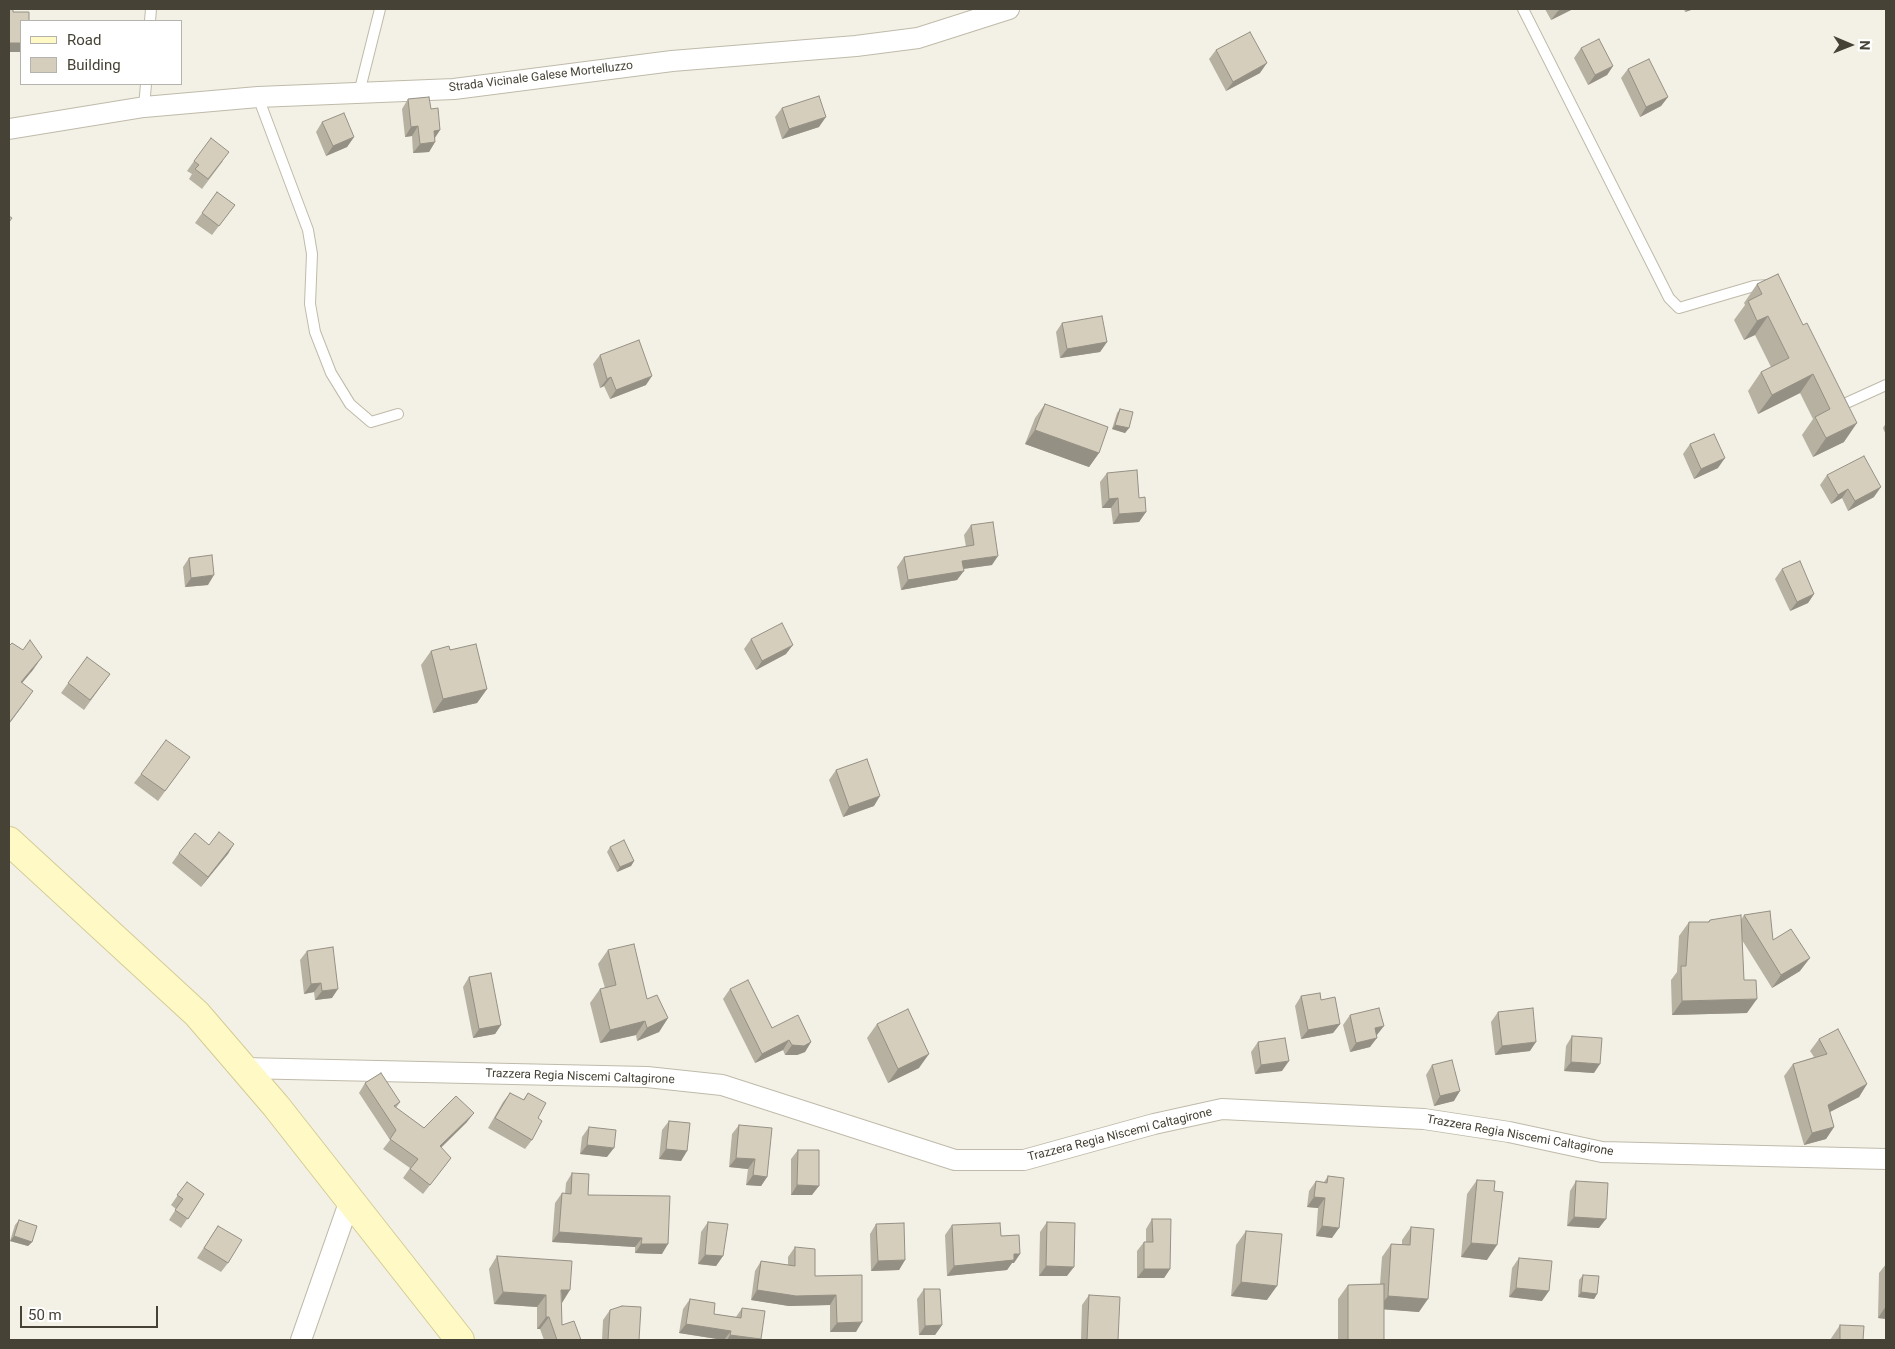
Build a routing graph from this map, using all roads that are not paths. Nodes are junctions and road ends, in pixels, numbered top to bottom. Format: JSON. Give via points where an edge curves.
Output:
{"nodes":[{"id":1,"x":380,"y":9,"type":"edge"},
{"id":2,"x":1009,"y":9,"type":"edge"},
{"id":3,"x":1523,"y":9,"type":"edge"},
{"id":4,"x":146,"y":85,"type":"edge"},
{"id":5,"x":359,"y":93,"type":"junction"},
{"id":6,"x":258,"y":97,"type":"junction"},
{"id":7,"x":144,"y":107,"type":"junction"},
{"id":8,"x":9,"y":129,"type":"edge"},
{"id":9,"x":1779,"y":294,"type":"edge"},
{"id":10,"x":1886,"y":386,"type":"edge"},
{"id":11,"x":1829,"y":400,"type":"edge"},
{"id":12,"x":398,"y":414,"type":"dead end"},
{"id":13,"x":9,"y":841,"type":"edge"},
{"id":14,"x":242,"y":1068,"type":"junction"},
{"id":15,"x":1886,"y":1159,"type":"edge"},
{"id":16,"x":350,"y":1200,"type":"junction"},
{"id":17,"x":301,"y":1340,"type":"edge"},
{"id":18,"x":460,"y":1340,"type":"edge"}],
"edges":[{"from":1,"to":5,"type":"lane"},
{"from":2,"to":5,"type":"street","name":"Strada Vicinale Galese Mortelluzzo","via":[[918,38],[664,62],[454,89]]},
{"from":3,"to":9,"type":"lane","via":[[1669,298],[1678,308],[1754,286],[1775,286]]},
{"from":4,"to":7,"type":"lane"},
{"from":5,"to":6,"type":"street","name":"Strada Vicinale Galese Mortelluzzo"},
{"from":6,"to":7,"type":"street","name":"Strada Vicinale Galese Mortelluzzo"},
{"from":6,"to":12,"type":"lane","via":[[308,230],[312,254],[310,304],[315,332],[331,373],[350,404],[372,422]]},
{"from":7,"to":8,"type":"street","name":"Strada Vicinale Galese Mortelluzzo"},
{"from":10,"to":11,"type":"lane","via":[[1842,406]]},
{"from":13,"to":14,"type":"main road","via":[[196,1014]]},
{"from":14,"to":15,"type":"street","name":"Trazzera Regia Niscemi Caltagirone","via":[[647,1077],[722,1086],[955,1160],[1024,1160],[1222,1109],[1424,1120],[1509,1132],[1602,1152]]},
{"from":14,"to":16,"type":"main road"},
{"from":16,"to":17,"type":"street"},
{"from":16,"to":18,"type":"main road"}]}
